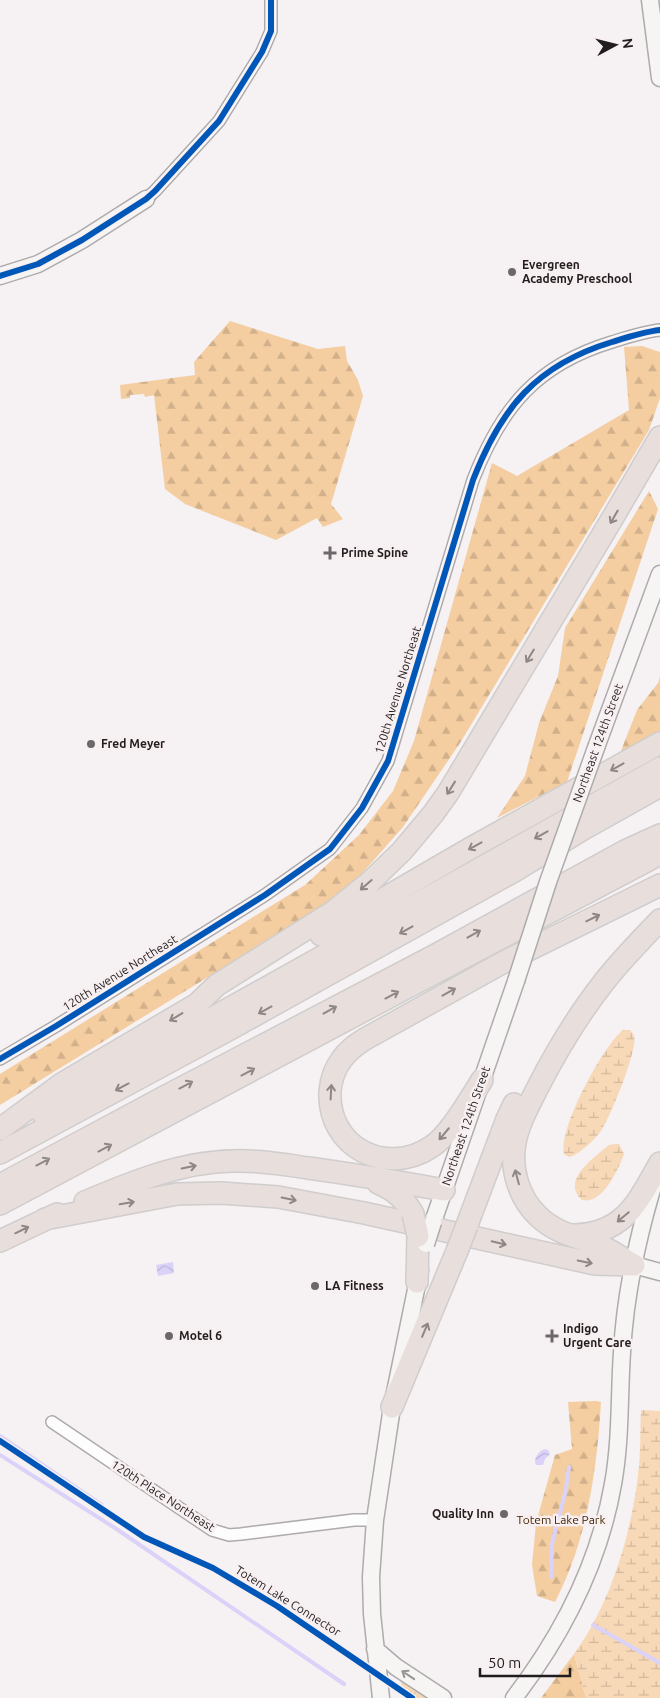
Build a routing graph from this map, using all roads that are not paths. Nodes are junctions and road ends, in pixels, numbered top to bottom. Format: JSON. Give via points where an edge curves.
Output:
{"nodes":[{"id":1,"x":271,"y":0,"type":"edge"},
{"id":2,"x":650,"y":0,"type":"edge"},
{"id":3,"x":660,"y":78,"type":"edge"},
{"id":4,"x":146,"y":199,"type":"joint"},
{"id":5,"x":0,"y":276,"type":"edge"},
{"id":6,"x":660,"y":330,"type":"edge"},
{"id":7,"x":660,"y":437,"type":"edge"},
{"id":8,"x":660,"y":574,"type":"edge"},
{"id":9,"x":660,"y":743,"type":"edge"},
{"id":10,"x":660,"y":768,"type":"edge"},
{"id":11,"x":656,"y":790,"type":"edge"},
{"id":12,"x":660,"y":822,"type":"edge"},
{"id":13,"x":660,"y":835,"type":"edge"},
{"id":14,"x":625,"y":851,"type":"junction"},
{"id":15,"x":660,"y":854,"type":"edge"},
{"id":16,"x":660,"y":885,"type":"edge"},
{"id":17,"x":660,"y":915,"type":"edge"},
{"id":18,"x":660,"y":920,"type":"edge"},
{"id":19,"x":197,"y":1004,"type":"junction"},
{"id":20,"x":0,"y":1059,"type":"edge"},
{"id":21,"x":482,"y":1080,"type":"junction"},
{"id":22,"x":0,"y":1129,"type":"edge"},
{"id":23,"x":0,"y":1136,"type":"edge"},
{"id":24,"x":0,"y":1152,"type":"edge"},
{"id":25,"x":660,"y":1164,"type":"edge"},
{"id":26,"x":364,"y":1176,"type":"junction"},
{"id":27,"x":0,"y":1185,"type":"edge"},
{"id":28,"x":444,"y":1190,"type":"junction"},
{"id":29,"x":0,"y":1204,"type":"edge"},
{"id":30,"x":45,"y":1219,"type":"junction"},
{"id":31,"x":563,"y":1233,"type":"junction"},
{"id":32,"x":426,"y":1234,"type":"junction"},
{"id":33,"x":0,"y":1241,"type":"edge"},
{"id":34,"x":634,"y":1265,"type":"junction"},
{"id":35,"x":660,"y":1272,"type":"edge"},
{"id":36,"x":417,"y":1282,"type":"joint"},
{"id":37,"x":392,"y":1407,"type":"junction"},
{"id":38,"x":52,"y":1422,"type":"dead end"},
{"id":39,"x":375,"y":1520,"type":"junction"},
{"id":40,"x":375,"y":1649,"type":"junction"},
{"id":41,"x":518,"y":1692,"type":"edge"},
{"id":42,"x":381,"y":1698,"type":"edge"},
{"id":43,"x":443,"y":1698,"type":"edge"},
{"id":44,"x":504,"y":1698,"type":"edge"}],
"edges":[{"from":1,"to":4,"type":"street","via":[[271,31],[262,52],[218,121]]},
{"from":2,"to":3,"type":"main road"},
{"from":4,"to":5,"type":"main road","via":[[38,264]]},
{"from":6,"to":20,"type":"street","name":"120th Avenue Northeast","via":[[590,349],[552,369],[530,386],[506,414],[488,443],[473,480],[388,761],[362,808],[330,849],[265,895]]},
{"from":7,"to":19,"type":"highway","one_way":true,"via":[[476,747],[428,820],[383,870],[352,897],[217,985]]},
{"from":8,"to":21,"type":"main road","name":"Northeast 124th Street","bridge":true,"via":[[551,873]]},
{"from":9,"to":19,"type":"highway","one_way":true,"via":[[471,848],[224,992]]},
{"from":10,"to":23,"type":"highway","one_way":true},
{"from":11,"to":24,"type":"highway","one_way":true,"via":[[230,1029]]},
{"from":12,"to":14,"type":"highway"},
{"from":13,"to":14,"type":"highway"},
{"from":27,"to":14,"type":"highway","one_way":true,"via":[[432,957]]},
{"from":29,"to":15,"type":"highway","one_way":true},
{"from":21,"to":16,"type":"highway","one_way":true,"via":[[433,1146],[401,1159],[387,1160],[364,1153],[344,1136],[332,1112],[330,1091],[334,1072],[350,1049],[502,963]]},
{"from":37,"to":17,"type":"highway","one_way":true,"bridge":true,"via":[[458,1251],[507,1119],[544,1046],[573,1002],[625,944]]},
{"from":31,"to":18,"type":"highway","one_way":true,"via":[[538,1217],[521,1191],[514,1169],[518,1130],[573,1024],[604,982]]},
{"from":19,"to":22,"type":"highway","one_way":true,"via":[[63,1083]]},
{"from":21,"to":28,"type":"main road","name":"Northeast 124th Street"},
{"from":25,"to":31,"type":"highway","one_way":true,"via":[[634,1207],[620,1220],[592,1233]]},
{"from":25,"to":34,"type":"main road","via":[[639,1235]]},
{"from":26,"to":28,"type":"highway"},
{"from":30,"to":26,"type":"highway","one_way":true,"via":[[135,1181],[190,1166],[231,1161],[267,1162]]},
{"from":26,"to":32,"type":"highway","bridge":true,"via":[[400,1195]]},
{"from":28,"to":32,"type":"main road","name":"Northeast 124th Street"},
{"from":33,"to":30,"type":"highway","one_way":true},
{"from":30,"to":34,"type":"highway","one_way":true,"via":[[176,1194],[278,1197],[595,1264]]},
{"from":31,"to":34,"type":"highway","via":[[601,1246]]},
{"from":32,"to":36,"type":"highway"},
{"from":34,"to":35,"type":"main road"},
{"from":34,"to":41,"type":"main road","via":[[623,1335],[620,1434],[608,1510],[593,1560],[573,1607],[554,1641]]},
{"from":36,"to":37,"type":"main road"},
{"from":37,"to":39,"type":"main road"},
{"from":38,"to":39,"type":"street","name":"120th Place Northeast","via":[[212,1530],[229,1535]]},
{"from":39,"to":40,"type":"main road","via":[[371,1577]]},
{"from":40,"to":42,"type":"main road"},
{"from":43,"to":40,"type":"main road","one_way":true},
{"from":41,"to":44,"type":"main road"}]}
